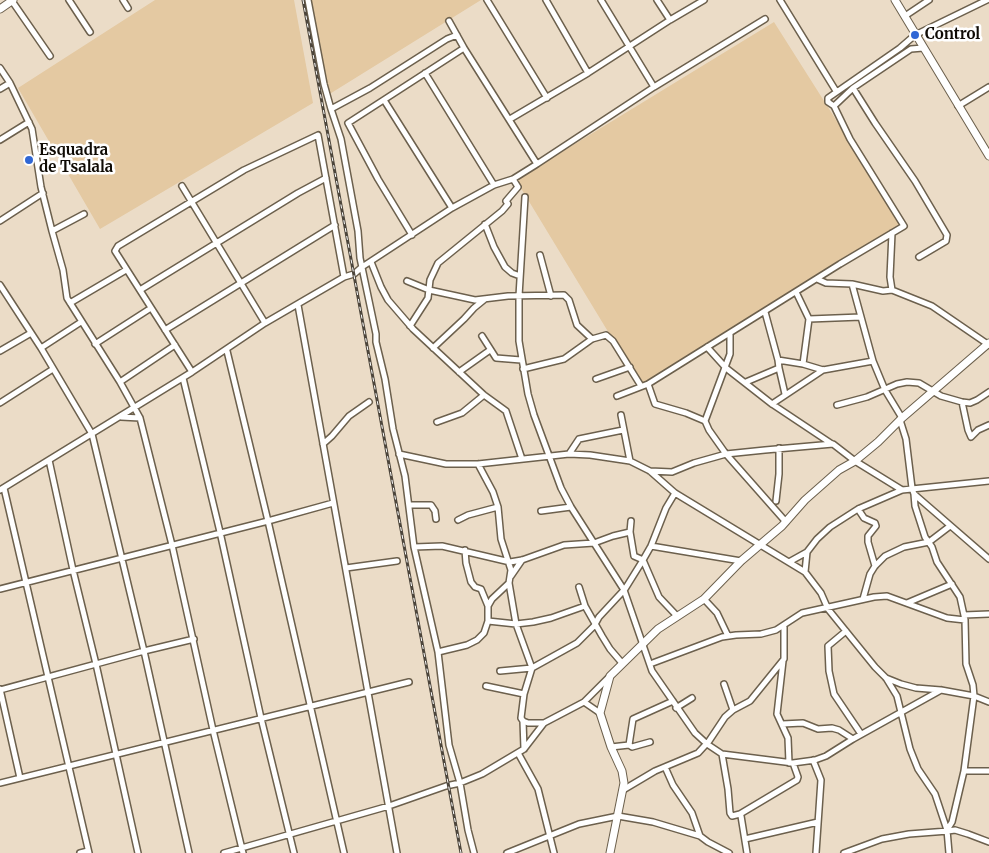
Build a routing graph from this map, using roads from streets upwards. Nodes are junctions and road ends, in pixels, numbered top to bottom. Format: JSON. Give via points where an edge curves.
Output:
{"nodes":[{"id":1,"x":13,"y":0,"type":"edge"},
{"id":2,"x":69,"y":0,"type":"edge"},
{"id":3,"x":123,"y":0,"type":"edge"},
{"id":4,"x":308,"y":0,"type":"edge"},
{"id":5,"x":487,"y":0,"type":"edge"},
{"id":6,"x":546,"y":0,"type":"edge"},
{"id":7,"x":601,"y":0,"type":"edge"},
{"id":8,"x":657,"y":0,"type":"edge"},
{"id":9,"x":704,"y":0,"type":"edge"},
{"id":10,"x":895,"y":0,"type":"edge"},
{"id":11,"x":929,"y":0,"type":"edge"},
{"id":12,"x":987,"y":0,"type":"edge"},
{"id":13,"x":782,"y":1,"type":"edge"},
{"id":14,"x":0,"y":8,"type":"edge"},
{"id":15,"x":128,"y":8,"type":"dead end"},
{"id":16,"x":905,"y":16,"type":"junction"},
{"id":17,"x":765,"y":19,"type":"dead end"},
{"id":18,"x":670,"y":20,"type":"junction"},
{"id":19,"x":449,"y":21,"type":"dead end"},
{"id":20,"x":90,"y":32,"type":"dead end"},
{"id":21,"x":457,"y":35,"type":"junction"},
{"id":22,"x":915,"y":35,"type":"junction"},
{"id":23,"x":629,"y":46,"type":"junction"},
{"id":24,"x":464,"y":48,"type":"junction"},
{"id":25,"x":900,"y":48,"type":"junction"},
{"id":26,"x":923,"y":48,"type":"junction"},
{"id":27,"x":905,"y":53,"type":"junction"},
{"id":28,"x":50,"y":56,"type":"dead end"},
{"id":29,"x":0,"y":68,"type":"edge"},
{"id":30,"x":425,"y":73,"type":"junction"},
{"id":31,"x":588,"y":73,"type":"junction"},
{"id":32,"x":10,"y":83,"type":"junction"},
{"id":33,"x":989,"y":87,"type":"edge"},
{"id":34,"x":654,"y":88,"type":"junction"},
{"id":35,"x":853,"y":88,"type":"junction"},
{"id":36,"x":0,"y":89,"type":"edge"},
{"id":37,"x":836,"y":91,"type":"junction"},
{"id":38,"x":547,"y":98,"type":"junction"},
{"id":39,"x":384,"y":100,"type":"junction"},
{"id":40,"x":834,"y":106,"type":"junction"},
{"id":41,"x":958,"y":106,"type":"junction"},
{"id":42,"x":331,"y":109,"type":"junction"},
{"id":43,"x":510,"y":119,"type":"junction"},
{"id":44,"x":29,"y":122,"type":"junction"},
{"id":45,"x":0,"y":140,"type":"edge"},
{"id":46,"x":989,"y":156,"type":"edge"},
{"id":47,"x":537,"y":164,"type":"junction"},
{"id":48,"x":326,"y":178,"type":"junction"},
{"id":49,"x":512,"y":179,"type":"junction"},
{"id":50,"x":494,"y":185,"type":"junction"},
{"id":51,"x":182,"y":186,"type":"dead end"},
{"id":52,"x":43,"y":193,"type":"junction"},
{"id":53,"x":525,"y":197,"type":"dead end"},
{"id":54,"x":193,"y":201,"type":"junction"},
{"id":55,"x":452,"y":208,"type":"junction"},
{"id":56,"x":84,"y":214,"type":"dead end"},
{"id":57,"x":0,"y":221,"type":"edge"},
{"id":58,"x":485,"y":224,"type":"junction"},
{"id":59,"x":334,"y":226,"type":"junction"},
{"id":60,"x":52,"y":232,"type":"junction"},
{"id":61,"x":892,"y":233,"type":"junction"},
{"id":62,"x":412,"y":235,"type":"junction"},
{"id":63,"x":216,"y":243,"type":"junction"},
{"id":64,"x":540,"y":255,"type":"dead end"},
{"id":65,"x":919,"y":257,"type":"dead end"},
{"id":66,"x":371,"y":262,"type":"junction"},
{"id":67,"x":362,"y":267,"type":"junction"},
{"id":68,"x":126,"y":270,"type":"junction"},
{"id":69,"x":520,"y":276,"type":"junction"},
{"id":70,"x":344,"y":277,"type":"junction"},
{"id":71,"x":817,"y":279,"type":"junction"},
{"id":72,"x":407,"y":281,"type":"dead end"},
{"id":73,"x":241,"y":284,"type":"junction"},
{"id":74,"x":852,"y":284,"type":"junction"},
{"id":75,"x":0,"y":285,"type":"edge"},
{"id":76,"x":140,"y":290,"type":"junction"},
{"id":77,"x":429,"y":290,"type":"junction"},
{"id":78,"x":892,"y":290,"type":"junction"},
{"id":79,"x":796,"y":292,"type":"junction"},
{"id":80,"x":519,"y":296,"type":"junction"},
{"id":81,"x":551,"y":296,"type":"junction"},
{"id":82,"x":486,"y":298,"type":"junction"},
{"id":83,"x":70,"y":303,"type":"junction"},
{"id":84,"x":298,"y":304,"type":"junction"},
{"id":85,"x":151,"y":308,"type":"junction"},
{"id":86,"x":765,"y":312,"type":"junction"},
{"id":87,"x":861,"y":317,"type":"junction"},
{"id":88,"x":809,"y":319,"type":"junction"},
{"id":89,"x":81,"y":322,"type":"junction"},
{"id":90,"x":265,"y":323,"type":"junction"},
{"id":91,"x":410,"y":326,"type":"junction"},
{"id":92,"x":165,"y":330,"type":"junction"},
{"id":93,"x":31,"y":332,"type":"junction"},
{"id":94,"x":730,"y":333,"type":"junction"},
{"id":95,"x":482,"y":336,"type":"dead end"},
{"id":96,"x":592,"y":339,"type":"junction"},
{"id":97,"x":95,"y":344,"type":"junction"},
{"id":98,"x":989,"y":344,"type":"edge"},
{"id":99,"x":175,"y":345,"type":"junction"},
{"id":100,"x":707,"y":347,"type":"junction"},
{"id":101,"x":41,"y":348,"type":"junction"},
{"id":102,"x":433,"y":348,"type":"junction"},
{"id":103,"x":227,"y":350,"type":"junction"},
{"id":104,"x":490,"y":350,"type":"junction"},
{"id":105,"x":0,"y":351,"type":"edge"},
{"id":106,"x":521,"y":360,"type":"junction"},
{"id":107,"x":778,"y":360,"type":"junction"},
{"id":108,"x":874,"y":360,"type":"junction"},
{"id":109,"x":804,"y":364,"type":"junction"},
{"id":110,"x":630,"y":367,"type":"junction"},
{"id":111,"x":726,"y":368,"type":"junction"},
{"id":112,"x":779,"y":368,"type":"junction"},
{"id":113,"x":53,"y":369,"type":"junction"},
{"id":114,"x":523,"y":370,"type":"junction"},
{"id":115,"x":823,"y":370,"type":"junction"},
{"id":116,"x":192,"y":372,"type":"junction"},
{"id":117,"x":459,"y":372,"type":"junction"},
{"id":118,"x":183,"y":378,"type":"junction"},
{"id":119,"x":596,"y":379,"type":"dead end"},
{"id":120,"x":120,"y":382,"type":"junction"},
{"id":121,"x":746,"y":382,"type":"junction"},
{"id":122,"x":648,"y":384,"type":"junction"},
{"id":123,"x":641,"y":386,"type":"junction"},
{"id":124,"x":885,"y":390,"type":"junction"},
{"id":125,"x":934,"y":392,"type":"junction"},
{"id":126,"x":989,"y":392,"type":"edge"},
{"id":127,"x":786,"y":394,"type":"junction"},
{"id":128,"x":484,"y":395,"type":"junction"},
{"id":129,"x":617,"y":396,"type":"dead end"},
{"id":130,"x":369,"y":402,"type":"dead end"},
{"id":131,"x":962,"y":402,"type":"junction"},
{"id":132,"x":0,"y":403,"type":"edge"},
{"id":133,"x":772,"y":404,"type":"junction"},
{"id":134,"x":836,"y":406,"type":"dead end"},
{"id":135,"x":133,"y":408,"type":"junction"},
{"id":136,"x":621,"y":415,"type":"dead end"},
{"id":137,"x":120,"y":416,"type":"junction"},
{"id":138,"x":140,"y":418,"type":"junction"},
{"id":139,"x":901,"y":419,"type":"junction"},
{"id":140,"x":705,"y":421,"type":"junction"},
{"id":141,"x":437,"y":422,"type":"dead end"},
{"id":142,"x":989,"y":425,"type":"edge"},
{"id":143,"x":623,"y":430,"type":"junction"},
{"id":144,"x":92,"y":434,"type":"junction"},
{"id":145,"x":323,"y":444,"type":"junction"},
{"id":146,"x":833,"y":444,"type":"junction"},
{"id":147,"x":779,"y":448,"type":"junction"},
{"id":148,"x":399,"y":454,"type":"junction"},
{"id":149,"x":569,"y":454,"type":"junction"},
{"id":150,"x":726,"y":454,"type":"junction"},
{"id":151,"x":549,"y":456,"type":"junction"},
{"id":152,"x":522,"y":459,"type":"junction"},
{"id":153,"x":49,"y":460,"type":"junction"},
{"id":154,"x":630,"y":461,"type":"junction"},
{"id":155,"x":855,"y":461,"type":"junction"},
{"id":156,"x":478,"y":464,"type":"junction"},
{"id":157,"x":650,"y":471,"type":"junction"},
{"id":158,"x":989,"y":481,"type":"edge"},
{"id":159,"x":2,"y":489,"type":"edge"},
{"id":160,"x":902,"y":490,"type":"junction"},
{"id":161,"x":913,"y":491,"type":"junction"},
{"id":162,"x":675,"y":493,"type":"junction"},
{"id":163,"x":776,"y":501,"type":"dead end"},
{"id":164,"x":333,"y":503,"type":"junction"},
{"id":165,"x":409,"y":504,"type":"junction"},
{"id":166,"x":498,"y":507,"type":"junction"},
{"id":167,"x":571,"y":507,"type":"junction"},
{"id":168,"x":858,"y":509,"type":"junction"},
{"id":169,"x":541,"y":511,"type":"dead end"},
{"id":170,"x":436,"y":519,"type":"dead end"},
{"id":171,"x":458,"y":520,"type":"dead end"},
{"id":172,"x":268,"y":521,"type":"junction"},
{"id":173,"x":631,"y":521,"type":"dead end"},
{"id":174,"x":786,"y":522,"type":"junction"},
{"id":175,"x":950,"y":526,"type":"junction"},
{"id":176,"x":220,"y":532,"type":"junction"},
{"id":177,"x":630,"y":532,"type":"junction"},
{"id":178,"x":929,"y":542,"type":"junction"},
{"id":179,"x":594,"y":543,"type":"junction"},
{"id":180,"x":172,"y":545,"type":"junction"},
{"id":181,"x":760,"y":545,"type":"junction"},
{"id":182,"x":651,"y":546,"type":"junction"},
{"id":183,"x":414,"y":548,"type":"junction"},
{"id":184,"x":465,"y":550,"type":"junction"},
{"id":185,"x":807,"y":552,"type":"junction"},
{"id":186,"x":121,"y":557,"type":"junction"},
{"id":187,"x":989,"y":559,"type":"edge"},
{"id":188,"x":522,"y":560,"type":"junction"},
{"id":189,"x":643,"y":560,"type":"junction"},
{"id":190,"x":741,"y":561,"type":"junction"},
{"id":191,"x":396,"y":562,"type":"dead end"},
{"id":192,"x":510,"y":562,"type":"junction"},
{"id":193,"x":789,"y":562,"type":"junction"},
{"id":194,"x":875,"y":566,"type":"junction"},
{"id":195,"x":346,"y":568,"type":"junction"},
{"id":196,"x":73,"y":570,"type":"junction"},
{"id":197,"x":805,"y":572,"type":"junction"},
{"id":198,"x":511,"y":576,"type":"junction"},
{"id":199,"x":25,"y":582,"type":"junction"},
{"id":200,"x":509,"y":583,"type":"junction"},
{"id":201,"x":952,"y":584,"type":"junction"},
{"id":202,"x":579,"y":588,"type":"dead end"},
{"id":203,"x":0,"y":589,"type":"edge"},
{"id":204,"x":624,"y":590,"type":"junction"},
{"id":205,"x":704,"y":599,"type":"junction"},
{"id":206,"x":863,"y":599,"type":"junction"},
{"id":207,"x":907,"y":603,"type":"junction"},
{"id":208,"x":488,"y":606,"type":"junction"},
{"id":209,"x":585,"y":606,"type":"junction"},
{"id":210,"x":828,"y":608,"type":"junction"},
{"id":211,"x":989,"y":614,"type":"edge"},
{"id":212,"x":677,"y":616,"type":"junction"},
{"id":213,"x":965,"y":618,"type":"junction"},
{"id":214,"x":488,"y":621,"type":"junction"},
{"id":215,"x":516,"y":624,"type":"junction"},
{"id":216,"x":596,"y":624,"type":"junction"},
{"id":217,"x":784,"y":625,"type":"junction"},
{"id":218,"x":846,"y":631,"type":"junction"},
{"id":219,"x":728,"y":636,"type":"junction"},
{"id":220,"x":194,"y":639,"type":"junction"},
{"id":221,"x":643,"y":644,"type":"junction"},
{"id":222,"x":144,"y":651,"type":"junction"},
{"id":223,"x":438,"y":652,"type":"junction"},
{"id":224,"x":784,"y":659,"type":"junction"},
{"id":225,"x":622,"y":663,"type":"junction"},
{"id":226,"x":96,"y":664,"type":"junction"},
{"id":227,"x":650,"y":664,"type":"junction"},
{"id":228,"x":532,"y":668,"type":"junction"},
{"id":229,"x":500,"y":671,"type":"dead end"},
{"id":230,"x":610,"y":676,"type":"junction"},
{"id":231,"x":48,"y":678,"type":"junction"},
{"id":232,"x":886,"y":678,"type":"junction"},
{"id":233,"x":409,"y":682,"type":"dead end"},
{"id":234,"x":724,"y":684,"type":"dead end"},
{"id":235,"x":486,"y":686,"type":"dead end"},
{"id":236,"x":0,"y":690,"type":"edge"},
{"id":237,"x":941,"y":690,"type":"junction"},
{"id":238,"x":368,"y":691,"type":"junction"},
{"id":239,"x":524,"y":694,"type":"junction"},
{"id":240,"x":974,"y":696,"type":"junction"},
{"id":241,"x":692,"y":698,"type":"dead end"},
{"id":242,"x":672,"y":701,"type":"junction"},
{"id":243,"x":584,"y":702,"type":"junction"},
{"id":244,"x":989,"y":702,"type":"edge"},
{"id":245,"x":310,"y":705,"type":"junction"},
{"id":246,"x":676,"y":708,"type":"junction"},
{"id":247,"x":733,"y":710,"type":"junction"},
{"id":248,"x":902,"y":711,"type":"junction"},
{"id":249,"x":600,"y":713,"type":"junction"},
{"id":250,"x":260,"y":718,"type":"junction"},
{"id":251,"x":523,"y":722,"type":"junction"},
{"id":252,"x":544,"y":723,"type":"junction"},
{"id":253,"x":782,"y":724,"type":"junction"},
{"id":254,"x":213,"y":730,"type":"junction"},
{"id":255,"x":861,"y":734,"type":"junction"},
{"id":256,"x":853,"y":739,"type":"junction"},
{"id":257,"x":650,"y":742,"type":"dead end"},
{"id":258,"x":164,"y":743,"type":"junction"},
{"id":259,"x":707,"y":744,"type":"junction"},
{"id":260,"x":629,"y":745,"type":"junction"},
{"id":261,"x":611,"y":746,"type":"junction"},
{"id":262,"x":524,"y":749,"type":"junction"},
{"id":263,"x":518,"y":753,"type":"junction"},
{"id":264,"x":722,"y":754,"type":"junction"},
{"id":265,"x":116,"y":755,"type":"junction"},
{"id":266,"x":812,"y":760,"type":"junction"},
{"id":267,"x":791,"y":763,"type":"junction"},
{"id":268,"x":68,"y":766,"type":"junction"},
{"id":269,"x":665,"y":767,"type":"junction"},
{"id":270,"x":964,"y":771,"type":"junction"},
{"id":271,"x":989,"y":771,"type":"edge"},
{"id":272,"x":20,"y":778,"type":"junction"},
{"id":273,"x":0,"y":783,"type":"edge"},
{"id":274,"x":460,"y":783,"type":"junction"},
{"id":275,"x":623,"y":790,"type":"junction"},
{"id":276,"x":389,"y":806,"type":"junction"},
{"id":277,"x":740,"y":814,"type":"junction"},
{"id":278,"x":618,"y":816,"type":"junction"},
{"id":279,"x":338,"y":821,"type":"junction"},
{"id":280,"x":818,"y":822,"type":"junction"},
{"id":281,"x":948,"y":830,"type":"junction"},
{"id":282,"x":290,"y":835,"type":"junction"},
{"id":283,"x":549,"y":835,"type":"junction"},
{"id":284,"x":700,"y":836,"type":"junction"},
{"id":285,"x":745,"y":839,"type":"junction"},
{"id":286,"x":989,"y":842,"type":"edge"},
{"id":287,"x":864,"y":846,"type":"junction"},
{"id":288,"x":243,"y":851,"type":"edge"},
{"id":289,"x":89,"y":852,"type":"edge"},
{"id":290,"x":80,"y":853,"type":"edge"},
{"id":291,"x":138,"y":853,"type":"edge"},
{"id":292,"x":189,"y":853,"type":"edge"},
{"id":293,"x":224,"y":853,"type":"edge"},
{"id":294,"x":294,"y":853,"type":"edge"},
{"id":295,"x":344,"y":853,"type":"edge"},
{"id":296,"x":397,"y":853,"type":"edge"},
{"id":297,"x":474,"y":853,"type":"edge"},
{"id":298,"x":507,"y":853,"type":"edge"},
{"id":299,"x":554,"y":853,"type":"edge"},
{"id":300,"x":610,"y":853,"type":"edge"},
{"id":301,"x":730,"y":853,"type":"edge"},
{"id":302,"x":746,"y":853,"type":"edge"},
{"id":303,"x":816,"y":853,"type":"edge"},
{"id":304,"x":844,"y":853,"type":"edge"},
{"id":305,"x":865,"y":853,"type":"edge"},
{"id":306,"x":949,"y":853,"type":"edge"}],
"edges":[{"from":1,"to":14,"type":"street"},
{"from":1,"to":28,"type":"street"},
{"from":2,"to":20,"type":"street"},
{"from":3,"to":15,"type":"street"},
{"from":4,"to":42,"type":"street"},
{"from":5,"to":38,"type":"street"},
{"from":6,"to":31,"type":"street"},
{"from":7,"to":23,"type":"street"},
{"from":8,"to":18,"type":"street"},
{"from":9,"to":18,"type":"street"},
{"from":10,"to":16,"type":"street"},
{"from":11,"to":16,"type":"street"},
{"from":12,"to":22,"type":"street"},
{"from":13,"to":37,"type":"street"},
{"from":16,"to":22,"type":"street"},
{"from":17,"to":34,"type":"street"},
{"from":18,"to":23,"type":"street"},
{"from":19,"to":21,"type":"street"},
{"from":21,"to":24,"type":"street"},
{"from":21,"to":42,"type":"street"},
{"from":22,"to":25,"type":"street"},
{"from":22,"to":26,"type":"street"},
{"from":23,"to":31,"type":"street"},
{"from":23,"to":34,"type":"street"},
{"from":24,"to":30,"type":"street"},
{"from":24,"to":43,"type":"street"},
{"from":25,"to":27,"type":"street"},
{"from":25,"to":37,"type":"street"},
{"from":26,"to":27,"type":"street"},
{"from":26,"to":41,"type":"street"},
{"from":27,"to":35,"type":"street"},
{"from":29,"to":32,"type":"street"},
{"from":30,"to":39,"type":"street"},
{"from":30,"to":50,"type":"street"},
{"from":31,"to":38,"type":"street"},
{"from":32,"to":36,"type":"street"},
{"from":32,"to":44,"type":"street"},
{"from":33,"to":41,"type":"street"},
{"from":34,"to":47,"type":"street"},
{"from":35,"to":40,"type":"street"},
{"from":35,"to":65,"type":"street","via":[[947,236],[946,242]]},
{"from":37,"to":40,"type":"street","via":[[828,98]]},
{"from":38,"to":43,"type":"street"},
{"from":39,"to":55,"type":"street"},
{"from":39,"to":62,"type":"street","via":[[348,125]]},
{"from":40,"to":61,"type":"street","via":[[850,140],[904,226]]},
{"from":41,"to":46,"type":"street"},
{"from":42,"to":67,"type":"street","via":[[340,139]]},
{"from":43,"to":47,"type":"street"},
{"from":44,"to":45,"type":"street"},
{"from":44,"to":52,"type":"street"},
{"from":47,"to":49,"type":"street"},
{"from":48,"to":54,"type":"street","via":[[320,137],[317,135],[244,170]]},
{"from":48,"to":59,"type":"street"},
{"from":48,"to":63,"type":"street"},
{"from":49,"to":50,"type":"street"},
{"from":49,"to":58,"type":"street","via":[[518,187],[506,201],[508,204]]},
{"from":50,"to":55,"type":"street"},
{"from":51,"to":54,"type":"street"},
{"from":52,"to":57,"type":"street"},
{"from":52,"to":60,"type":"street"},
{"from":53,"to":69,"type":"street"},
{"from":54,"to":63,"type":"street"},
{"from":54,"to":68,"type":"street","via":[[116,249]]},
{"from":55,"to":62,"type":"street"},
{"from":56,"to":60,"type":"street"},
{"from":58,"to":69,"type":"street","via":[[506,267]]},
{"from":58,"to":77,"type":"street","via":[[438,263]]},
{"from":59,"to":70,"type":"street"},
{"from":59,"to":73,"type":"street"},
{"from":60,"to":83,"type":"street"},
{"from":61,"to":71,"type":"street"},
{"from":61,"to":78,"type":"street"},
{"from":62,"to":66,"type":"street"},
{"from":63,"to":73,"type":"street"},
{"from":63,"to":76,"type":"street"},
{"from":64,"to":81,"type":"street"},
{"from":66,"to":67,"type":"street"},
{"from":66,"to":91,"type":"street","via":[[388,300]]},
{"from":67,"to":70,"type":"street"},
{"from":67,"to":148,"type":"street"},
{"from":68,"to":76,"type":"street"},
{"from":68,"to":83,"type":"street"},
{"from":69,"to":80,"type":"street"},
{"from":70,"to":84,"type":"street"},
{"from":71,"to":74,"type":"street","via":[[826,283]]},
{"from":71,"to":79,"type":"street"},
{"from":72,"to":77,"type":"street"},
{"from":73,"to":90,"type":"street"},
{"from":73,"to":92,"type":"street"},
{"from":74,"to":78,"type":"street"},
{"from":74,"to":87,"type":"street"},
{"from":75,"to":93,"type":"street"},
{"from":76,"to":85,"type":"street"},
{"from":77,"to":82,"type":"street","via":[[475,300]]},
{"from":77,"to":91,"type":"street","via":[[424,306]]},
{"from":78,"to":98,"type":"street","via":[[932,306]]},
{"from":79,"to":86,"type":"street"},
{"from":79,"to":88,"type":"street"},
{"from":80,"to":81,"type":"street"},
{"from":80,"to":82,"type":"street"},
{"from":80,"to":106,"type":"street"},
{"from":81,"to":96,"type":"street","via":[[567,296],[577,325]]},
{"from":82,"to":102,"type":"street"},
{"from":83,"to":89,"type":"street"},
{"from":84,"to":90,"type":"street"},
{"from":84,"to":145,"type":"street"},
{"from":85,"to":92,"type":"street"},
{"from":85,"to":97,"type":"street"},
{"from":86,"to":94,"type":"street"},
{"from":86,"to":107,"type":"street"},
{"from":87,"to":88,"type":"street"},
{"from":87,"to":108,"type":"street"},
{"from":88,"to":109,"type":"street"},
{"from":89,"to":97,"type":"street"},
{"from":89,"to":101,"type":"street"},
{"from":90,"to":103,"type":"street"},
{"from":91,"to":102,"type":"street"},
{"from":92,"to":99,"type":"street"},
{"from":93,"to":101,"type":"street"},
{"from":93,"to":105,"type":"street"},
{"from":94,"to":100,"type":"street"},
{"from":94,"to":111,"type":"street","via":[[731,350]]},
{"from":95,"to":104,"type":"street"},
{"from":96,"to":110,"type":"street","via":[[610,337]]},
{"from":96,"to":114,"type":"street","via":[[564,358]]},
{"from":97,"to":120,"type":"street"},
{"from":98,"to":125,"type":"street"},
{"from":99,"to":116,"type":"street"},
{"from":99,"to":120,"type":"street"},
{"from":100,"to":111,"type":"street"},
{"from":100,"to":122,"type":"street"},
{"from":101,"to":113,"type":"street"},
{"from":102,"to":117,"type":"street"},
{"from":103,"to":116,"type":"street"},
{"from":103,"to":172,"type":"street"},
{"from":104,"to":106,"type":"street","via":[[496,358]]},
{"from":104,"to":117,"type":"street"},
{"from":106,"to":114,"type":"street"},
{"from":107,"to":109,"type":"street"},
{"from":107,"to":112,"type":"street"},
{"from":108,"to":115,"type":"street"},
{"from":108,"to":124,"type":"street"},
{"from":109,"to":115,"type":"street"},
{"from":110,"to":119,"type":"street"},
{"from":110,"to":123,"type":"street"},
{"from":111,"to":121,"type":"street"},
{"from":111,"to":140,"type":"street"},
{"from":112,"to":121,"type":"street"},
{"from":112,"to":127,"type":"street"},
{"from":113,"to":132,"type":"street"},
{"from":113,"to":144,"type":"street"},
{"from":114,"to":151,"type":"street"},
{"from":115,"to":127,"type":"street"},
{"from":116,"to":118,"type":"street"},
{"from":117,"to":128,"type":"street"},
{"from":118,"to":135,"type":"street"},
{"from":118,"to":176,"type":"street"},
{"from":120,"to":135,"type":"street"},
{"from":121,"to":133,"type":"street"},
{"from":122,"to":123,"type":"street"},
{"from":122,"to":140,"type":"street","via":[[655,404]]},
{"from":123,"to":129,"type":"street"},
{"from":124,"to":125,"type":"street","via":[[907,382],[919,383]]},
{"from":124,"to":134,"type":"street"},
{"from":124,"to":139,"type":"street"},
{"from":125,"to":131,"type":"street"},
{"from":125,"to":139,"type":"street"},
{"from":126,"to":131,"type":"street","via":[[970,403]]},
{"from":127,"to":133,"type":"street"},
{"from":128,"to":141,"type":"street","via":[[462,413]]},
{"from":128,"to":152,"type":"street","via":[[506,411]]},
{"from":130,"to":145,"type":"street","via":[[349,416]]},
{"from":131,"to":142,"type":"street","via":[[971,437]]},
{"from":133,"to":146,"type":"street"},
{"from":135,"to":137,"type":"street"},
{"from":135,"to":138,"type":"street"},
{"from":136,"to":143,"type":"street"},
{"from":137,"to":138,"type":"street"},
{"from":137,"to":144,"type":"street"},
{"from":138,"to":180,"type":"street"},
{"from":139,"to":155,"type":"street"},
{"from":139,"to":161,"type":"street"},
{"from":140,"to":150,"type":"street"},
{"from":143,"to":149,"type":"street","via":[[579,440]]},
{"from":143,"to":154,"type":"street"},
{"from":144,"to":153,"type":"street"},
{"from":144,"to":186,"type":"street"},
{"from":145,"to":164,"type":"street"},
{"from":146,"to":147,"type":"street"},
{"from":146,"to":155,"type":"street"},
{"from":147,"to":150,"type":"street"},
{"from":147,"to":163,"type":"street"},
{"from":148,"to":156,"type":"street","via":[[446,464]]},
{"from":148,"to":165,"type":"street"},
{"from":149,"to":151,"type":"street"},
{"from":149,"to":154,"type":"street"},
{"from":150,"to":157,"type":"street","via":[[672,472]]},
{"from":150,"to":174,"type":"street"},
{"from":151,"to":152,"type":"street"},
{"from":151,"to":167,"type":"street"},
{"from":152,"to":156,"type":"street"},
{"from":153,"to":159,"type":"street"},
{"from":153,"to":196,"type":"street"},
{"from":154,"to":157,"type":"street"},
{"from":155,"to":160,"type":"street"},
{"from":155,"to":174,"type":"street","via":[[839,470],[805,500]]},
{"from":156,"to":166,"type":"street"},
{"from":157,"to":162,"type":"street"},
{"from":158,"to":161,"type":"street"},
{"from":159,"to":199,"type":"street"},
{"from":160,"to":161,"type":"street"},
{"from":160,"to":168,"type":"street"},
{"from":161,"to":175,"type":"street"},
{"from":161,"to":178,"type":"street","via":[[925,538]]},
{"from":162,"to":181,"type":"street"},
{"from":162,"to":182,"type":"street"},
{"from":164,"to":172,"type":"street"},
{"from":164,"to":195,"type":"street"},
{"from":165,"to":170,"type":"street","via":[[431,505]]},
{"from":165,"to":183,"type":"street"},
{"from":166,"to":171,"type":"street"},
{"from":166,"to":192,"type":"street","via":[[501,539]]},
{"from":167,"to":169,"type":"street"},
{"from":167,"to":179,"type":"street"},
{"from":168,"to":185,"type":"street","via":[[830,526],[816,538]]},
{"from":168,"to":194,"type":"street","via":[[876,526],[868,536]]},
{"from":172,"to":176,"type":"street"},
{"from":172,"to":245,"type":"street"},
{"from":173,"to":177,"type":"street"},
{"from":174,"to":181,"type":"street"},
{"from":175,"to":178,"type":"street"},
{"from":175,"to":187,"type":"street"},
{"from":176,"to":180,"type":"street"},
{"from":176,"to":250,"type":"street"},
{"from":177,"to":179,"type":"street"},
{"from":177,"to":189,"type":"street","via":[[634,556]]},
{"from":178,"to":194,"type":"street","via":[[904,547],[885,556]]},
{"from":178,"to":201,"type":"street","via":[[937,562]]},
{"from":179,"to":188,"type":"street","via":[[564,545]]},
{"from":179,"to":204,"type":"street"},
{"from":180,"to":186,"type":"street"},
{"from":180,"to":220,"type":"street"},
{"from":181,"to":190,"type":"street"},
{"from":181,"to":193,"type":"street"},
{"from":182,"to":189,"type":"street"},
{"from":182,"to":190,"type":"street"},
{"from":183,"to":184,"type":"street","via":[[442,546]]},
{"from":183,"to":223,"type":"street"},
{"from":184,"to":192,"type":"street"},
{"from":184,"to":208,"type":"street","via":[[471,582],[481,589]]},
{"from":185,"to":193,"type":"street"},
{"from":185,"to":197,"type":"street"},
{"from":186,"to":196,"type":"street"},
{"from":186,"to":222,"type":"street"},
{"from":188,"to":192,"type":"street"},
{"from":188,"to":198,"type":"street"},
{"from":189,"to":204,"type":"street"},
{"from":189,"to":212,"type":"street","via":[[659,598]]},
{"from":190,"to":205,"type":"street"},
{"from":191,"to":195,"type":"street"},
{"from":192,"to":198,"type":"street"},
{"from":193,"to":197,"type":"street"},
{"from":194,"to":206,"type":"street"},
{"from":195,"to":238,"type":"street"},
{"from":196,"to":199,"type":"street"},
{"from":196,"to":226,"type":"street"},
{"from":197,"to":210,"type":"street"},
{"from":198,"to":200,"type":"street"},
{"from":199,"to":203,"type":"street"},
{"from":199,"to":231,"type":"street"},
{"from":200,"to":208,"type":"street"},
{"from":200,"to":215,"type":"street"},
{"from":201,"to":207,"type":"street"},
{"from":201,"to":213,"type":"street","via":[[960,597]]},
{"from":202,"to":209,"type":"street"},
{"from":204,"to":216,"type":"street"},
{"from":204,"to":221,"type":"street"},
{"from":205,"to":212,"type":"street"},
{"from":205,"to":219,"type":"street"},
{"from":206,"to":207,"type":"street","via":[[887,596]]},
{"from":206,"to":210,"type":"street"},
{"from":207,"to":213,"type":"street","via":[[947,618]]},
{"from":208,"to":214,"type":"street"},
{"from":209,"to":215,"type":"street","via":[[550,618]]},
{"from":209,"to":216,"type":"street"},
{"from":210,"to":217,"type":"street","via":[[802,613]]},
{"from":210,"to":218,"type":"street"},
{"from":211,"to":213,"type":"street"},
{"from":212,"to":221,"type":"street"},
{"from":213,"to":240,"type":"street","via":[[966,664]]},
{"from":214,"to":215,"type":"street"},
{"from":214,"to":223,"type":"street","via":[[484,633],[477,640]]},
{"from":215,"to":228,"type":"street"},
{"from":216,"to":225,"type":"street"},
{"from":216,"to":228,"type":"street","via":[[577,643]]},
{"from":217,"to":219,"type":"street","via":[[761,634]]},
{"from":217,"to":224,"type":"street"},
{"from":218,"to":232,"type":"street"},
{"from":218,"to":255,"type":"street","via":[[828,646],[829,671],[834,694]]},
{"from":219,"to":227,"type":"street"},
{"from":220,"to":222,"type":"street"},
{"from":220,"to":254,"type":"street"},
{"from":221,"to":225,"type":"street"},
{"from":221,"to":227,"type":"street"},
{"from":222,"to":226,"type":"street"},
{"from":222,"to":258,"type":"street"},
{"from":223,"to":274,"type":"street","via":[[449,745]]},
{"from":224,"to":247,"type":"street","via":[[750,701]]},
{"from":224,"to":253,"type":"street","via":[[777,714]]},
{"from":225,"to":230,"type":"street"},
{"from":226,"to":231,"type":"street"},
{"from":226,"to":265,"type":"street"},
{"from":227,"to":242,"type":"street"},
{"from":228,"to":229,"type":"street"},
{"from":228,"to":239,"type":"street"},
{"from":230,"to":243,"type":"street"},
{"from":230,"to":249,"type":"street"},
{"from":231,"to":236,"type":"street"},
{"from":231,"to":268,"type":"street"},
{"from":232,"to":237,"type":"street","via":[[916,688]]},
{"from":232,"to":248,"type":"street"},
{"from":233,"to":238,"type":"street"},
{"from":234,"to":247,"type":"street"},
{"from":235,"to":239,"type":"street"},
{"from":236,"to":272,"type":"street"},
{"from":237,"to":240,"type":"street"},
{"from":237,"to":248,"type":"street"},
{"from":238,"to":245,"type":"street"},
{"from":238,"to":276,"type":"street"},
{"from":239,"to":251,"type":"street"},
{"from":240,"to":244,"type":"street"},
{"from":240,"to":270,"type":"street"},
{"from":241,"to":246,"type":"street"},
{"from":242,"to":246,"type":"street"},
{"from":242,"to":260,"type":"street","via":[[633,719]]},
{"from":243,"to":249,"type":"street"},
{"from":243,"to":252,"type":"street"},
{"from":245,"to":250,"type":"street"},
{"from":245,"to":279,"type":"street"},
{"from":246,"to":259,"type":"street"},
{"from":247,"to":259,"type":"street","via":[[719,724]]},
{"from":248,"to":255,"type":"street"},
{"from":248,"to":281,"type":"street","via":[[914,760],[935,794]]},
{"from":249,"to":261,"type":"street"},
{"from":250,"to":254,"type":"street"},
{"from":250,"to":282,"type":"street"},
{"from":251,"to":252,"type":"street"},
{"from":251,"to":262,"type":"street"},
{"from":252,"to":262,"type":"street"},
{"from":253,"to":256,"type":"street","via":[[803,723],[818,729],[832,728]]},
{"from":253,"to":267,"type":"street","via":[[788,738]]},
{"from":254,"to":258,"type":"street"},
{"from":254,"to":288,"type":"street"},
{"from":255,"to":256,"type":"street"},
{"from":256,"to":266,"type":"street","via":[[826,756]]},
{"from":257,"to":260,"type":"street"},
{"from":258,"to":265,"type":"street"},
{"from":258,"to":292,"type":"street"},
{"from":259,"to":264,"type":"street"},
{"from":259,"to":269,"type":"street","via":[[698,753]]},
{"from":260,"to":261,"type":"street"},
{"from":261,"to":275,"type":"street","via":[[622,771]]},
{"from":262,"to":263,"type":"street"},
{"from":263,"to":274,"type":"street"},
{"from":263,"to":283,"type":"street","via":[[538,789]]},
{"from":264,"to":267,"type":"street"},
{"from":264,"to":277,"type":"street","via":[[730,813],[732,816]]},
{"from":265,"to":268,"type":"street"},
{"from":265,"to":291,"type":"street"},
{"from":266,"to":267,"type":"street"},
{"from":266,"to":280,"type":"street","via":[[821,780]]},
{"from":267,"to":277,"type":"street","via":[[797,780]]},
{"from":268,"to":272,"type":"street"},
{"from":268,"to":289,"type":"street"},
{"from":269,"to":275,"type":"street"},
{"from":269,"to":284,"type":"street","via":[[692,813]]},
{"from":270,"to":271,"type":"street"},
{"from":270,"to":281,"type":"street"},
{"from":272,"to":273,"type":"street"},
{"from":274,"to":276,"type":"street"},
{"from":274,"to":297,"type":"street"},
{"from":275,"to":278,"type":"street"},
{"from":276,"to":279,"type":"street"},
{"from":276,"to":296,"type":"street"},
{"from":277,"to":285,"type":"street"},
{"from":278,"to":283,"type":"street","via":[[579,824]]},
{"from":278,"to":284,"type":"street"},
{"from":278,"to":300,"type":"street"},
{"from":279,"to":282,"type":"street"},
{"from":279,"to":295,"type":"street"},
{"from":280,"to":285,"type":"street"},
{"from":280,"to":303,"type":"street"},
{"from":281,"to":286,"type":"street"},
{"from":281,"to":287,"type":"street","via":[[882,839]]},
{"from":281,"to":306,"type":"street"},
{"from":282,"to":288,"type":"street"},
{"from":282,"to":294,"type":"street"},
{"from":283,"to":298,"type":"street"},
{"from":283,"to":299,"type":"street"},
{"from":284,"to":301,"type":"street"},
{"from":285,"to":302,"type":"street"},
{"from":287,"to":304,"type":"street"},
{"from":287,"to":305,"type":"street"},
{"from":288,"to":293,"type":"street"},
{"from":289,"to":290,"type":"street"}]}
